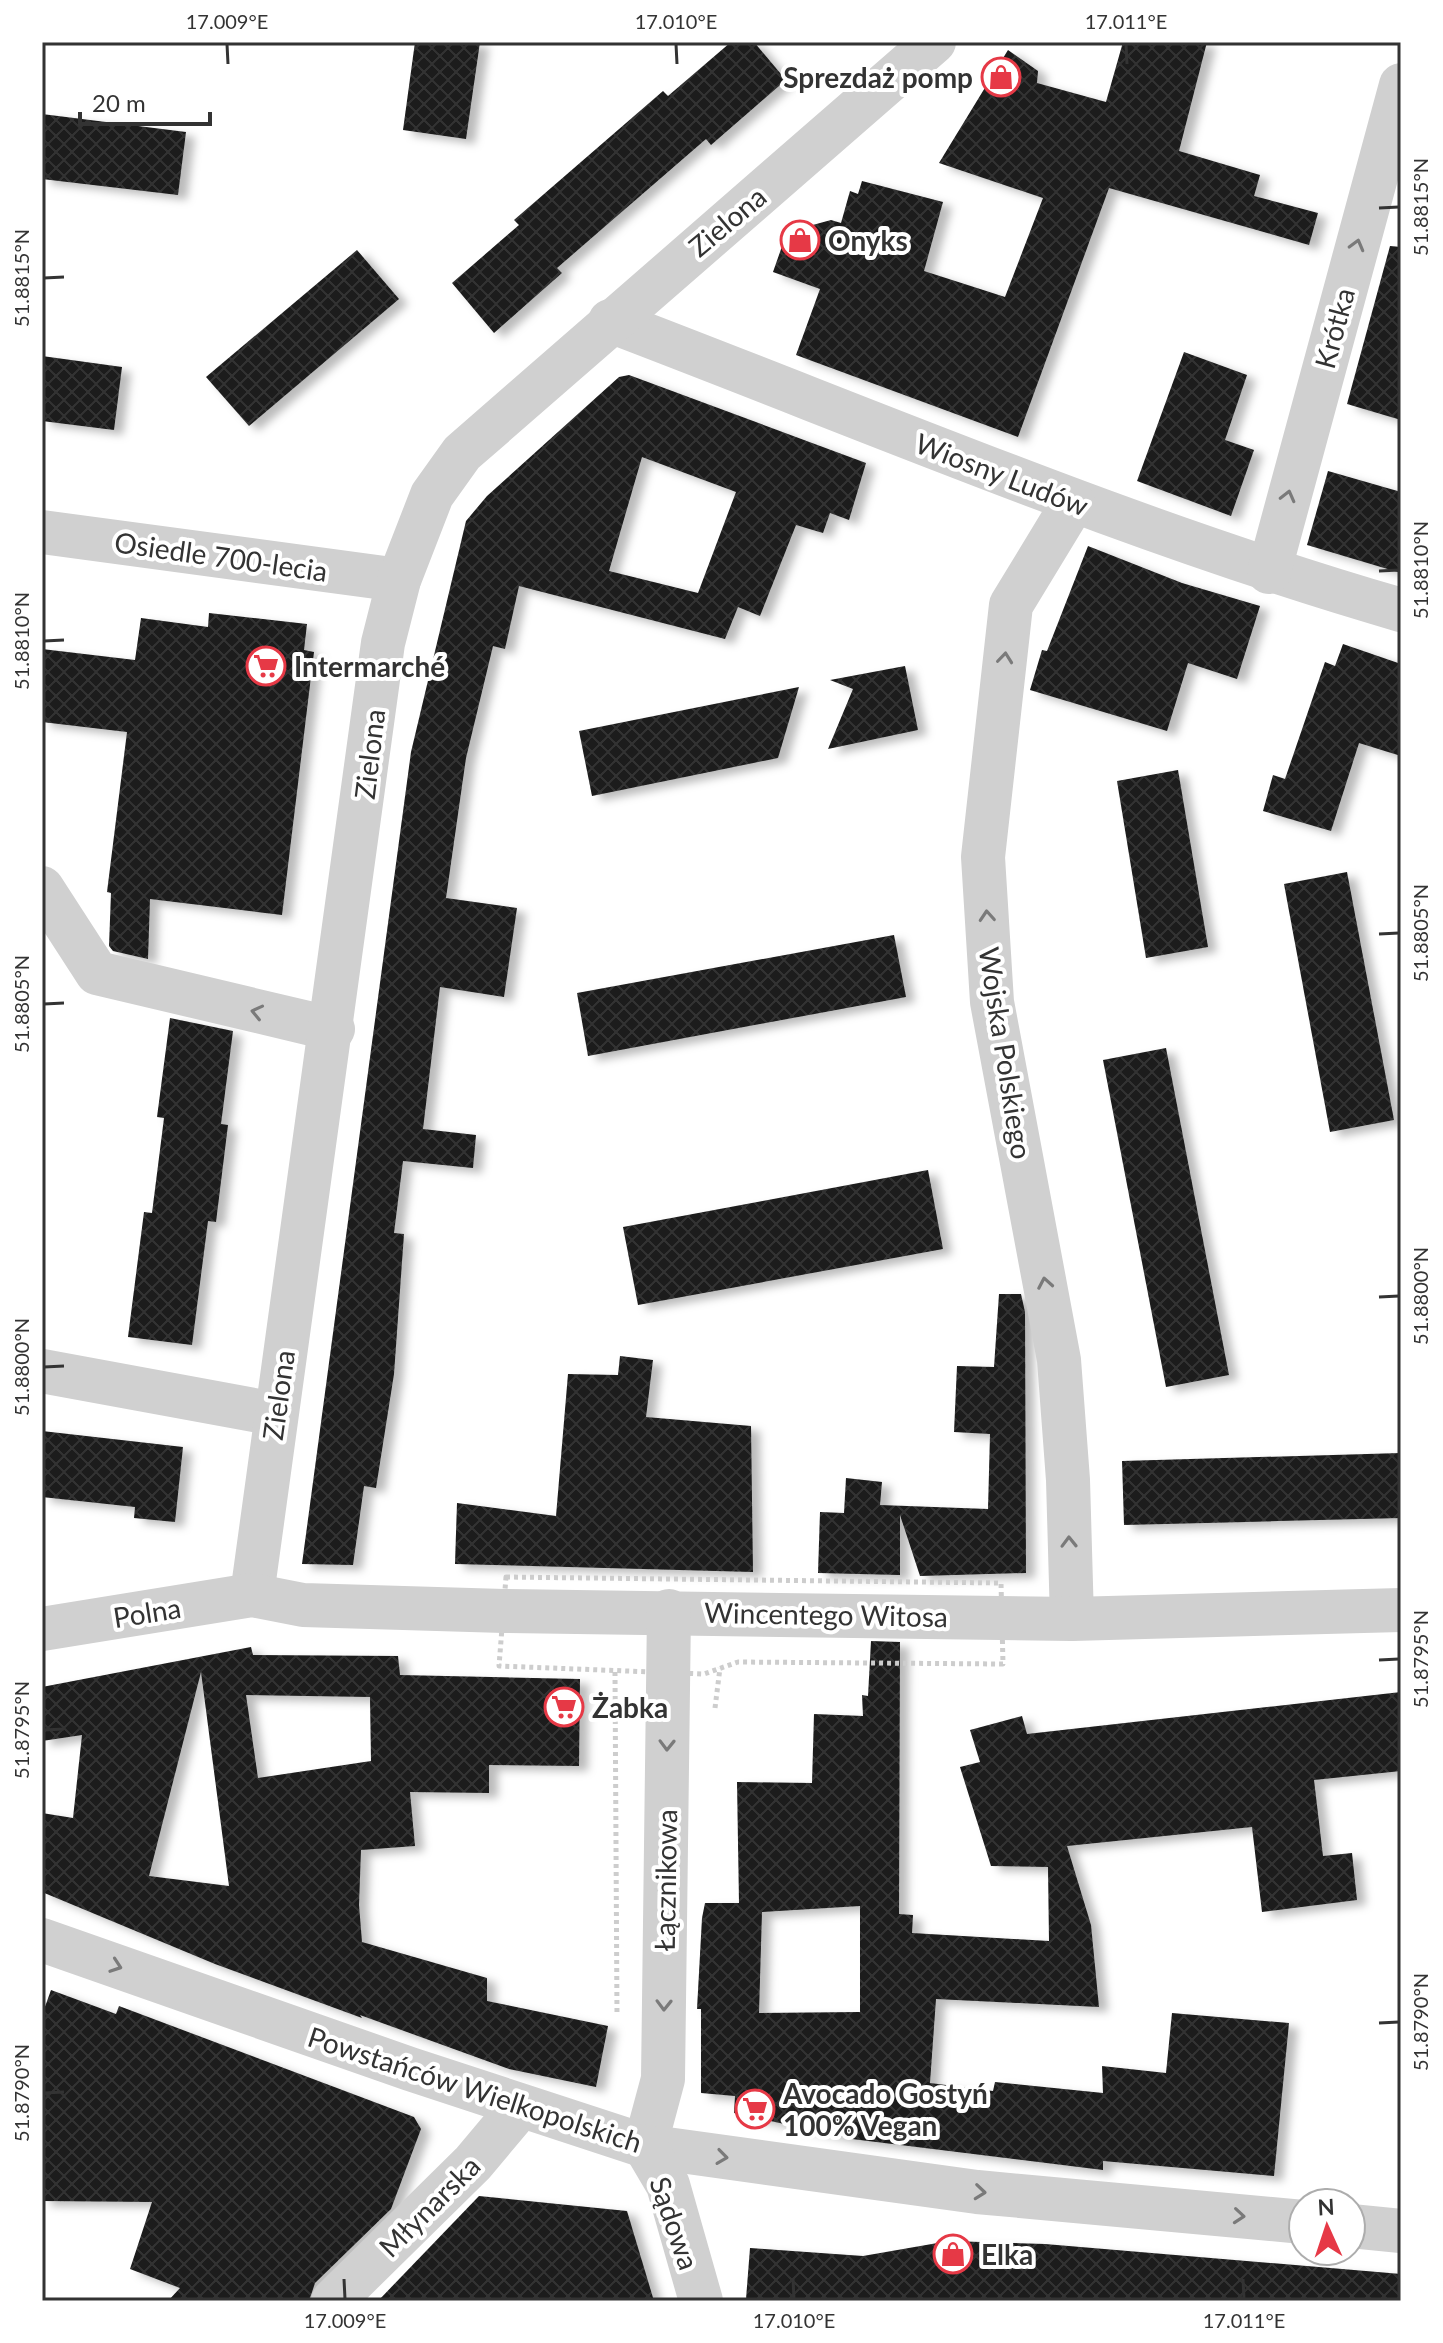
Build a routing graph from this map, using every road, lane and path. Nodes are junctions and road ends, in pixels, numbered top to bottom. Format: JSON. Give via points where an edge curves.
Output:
{"nodes":[{"id":1,"x":934,"y":42,"type":"edge"},
{"id":2,"x":1401,"y":85,"type":"edge"},
{"id":3,"x":610,"y":321,"type":"junction"},
{"id":4,"x":1073,"y":503,"type":"junction"},
{"id":5,"x":42,"y":532,"type":"edge"},
{"id":6,"x":1269,"y":572,"type":"junction"},
{"id":7,"x":399,"y":580,"type":"junction"},
{"id":8,"x":1401,"y":610,"type":"edge"},
{"id":9,"x":42,"y":888,"type":"edge"},
{"id":10,"x":333,"y":1029,"type":"junction"},
{"id":11,"x":42,"y":1371,"type":"edge"},
{"id":12,"x":275,"y":1414,"type":"junction"},
{"id":13,"x":252,"y":1595,"type":"junction"},
{"id":14,"x":1401,"y":1610,"type":"edge"},
{"id":15,"x":669,"y":1611,"type":"junction"},
{"id":16,"x":1072,"y":1619,"type":"junction"},
{"id":17,"x":42,"y":1629,"type":"edge"},
{"id":18,"x":485,"y":1648,"type":"dead end"},
{"id":19,"x":501,"y":1649,"type":"dead end"},
{"id":20,"x":615,"y":1672,"type":"dead end"},
{"id":21,"x":42,"y":1940,"type":"edge"},
{"id":22,"x":618,"y":2022,"type":"dead end"},
{"id":23,"x":520,"y":2107,"type":"junction"},
{"id":24,"x":645,"y":2146,"type":"junction"},
{"id":25,"x":1287,"y":2221,"type":"edge"},
{"id":26,"x":1367,"y":2228,"type":"edge"},
{"id":27,"x":1401,"y":2231,"type":"edge"},
{"id":28,"x":333,"y":2301,"type":"edge"},
{"id":29,"x":701,"y":2301,"type":"edge"}],
"edges":[{"from":1,"to":3,"type":"street","name":"Zielona"},
{"from":6,"to":2,"type":"street","name":"Krótka","one_way":true},
{"from":3,"to":4,"type":"street","name":"Wiosny Ludów"},
{"from":3,"to":7,"type":"street","name":"Zielona","via":[[462,453],[432,495]]},
{"from":4,"to":6,"type":"street","name":"Wiosny Ludów"},
{"from":16,"to":4,"type":"street","name":"Wojska Polskiego","one_way":true,"via":[[1059,1360],[992,1002],[983,857],[1011,605]]},
{"from":5,"to":7,"type":"street","name":"Osiedle 700-lecia"},
{"from":6,"to":8,"type":"street","name":"Wiosny Ludów"},
{"from":7,"to":10,"type":"street","name":"Zielona","via":[[383,643]]},
{"from":10,"to":9,"type":"street","one_way":true,"via":[[97,973]]},
{"from":10,"to":12,"type":"street","name":"Zielona"},
{"from":11,"to":12,"type":"street"},
{"from":12,"to":13,"type":"street","name":"Zielona"},
{"from":13,"to":15,"type":"street","name":"Wincentego Witosa","via":[[303,1605]]},
{"from":13,"to":17,"type":"street","name":"Polna"},
{"from":14,"to":16,"type":"street","name":"Wincentego Witosa"},
{"from":15,"to":16,"type":"street","name":"Wincentego Witosa"},
{"from":15,"to":24,"type":"street","name":"Łącznikowa","one_way":true,"via":[[663,2079]]},
{"from":18,"to":19,"type":"path"},
{"from":20,"to":22,"type":"path"},
{"from":21,"to":23,"type":"street","name":"Powstańców Wielkopolskich","one_way":true},
{"from":23,"to":24,"type":"street","name":"Powstańców Wielkopolskich"},
{"from":23,"to":28,"type":"street","name":"Młynarska","via":[[473,2163]]},
{"from":24,"to":25,"type":"street","name":"Powstańców Wielkopolskich","one_way":true,"via":[[977,2192]]},
{"from":24,"to":29,"type":"street","name":"Sądowa","via":[[668,2185]]},
{"from":26,"to":27,"type":"street"}]}
